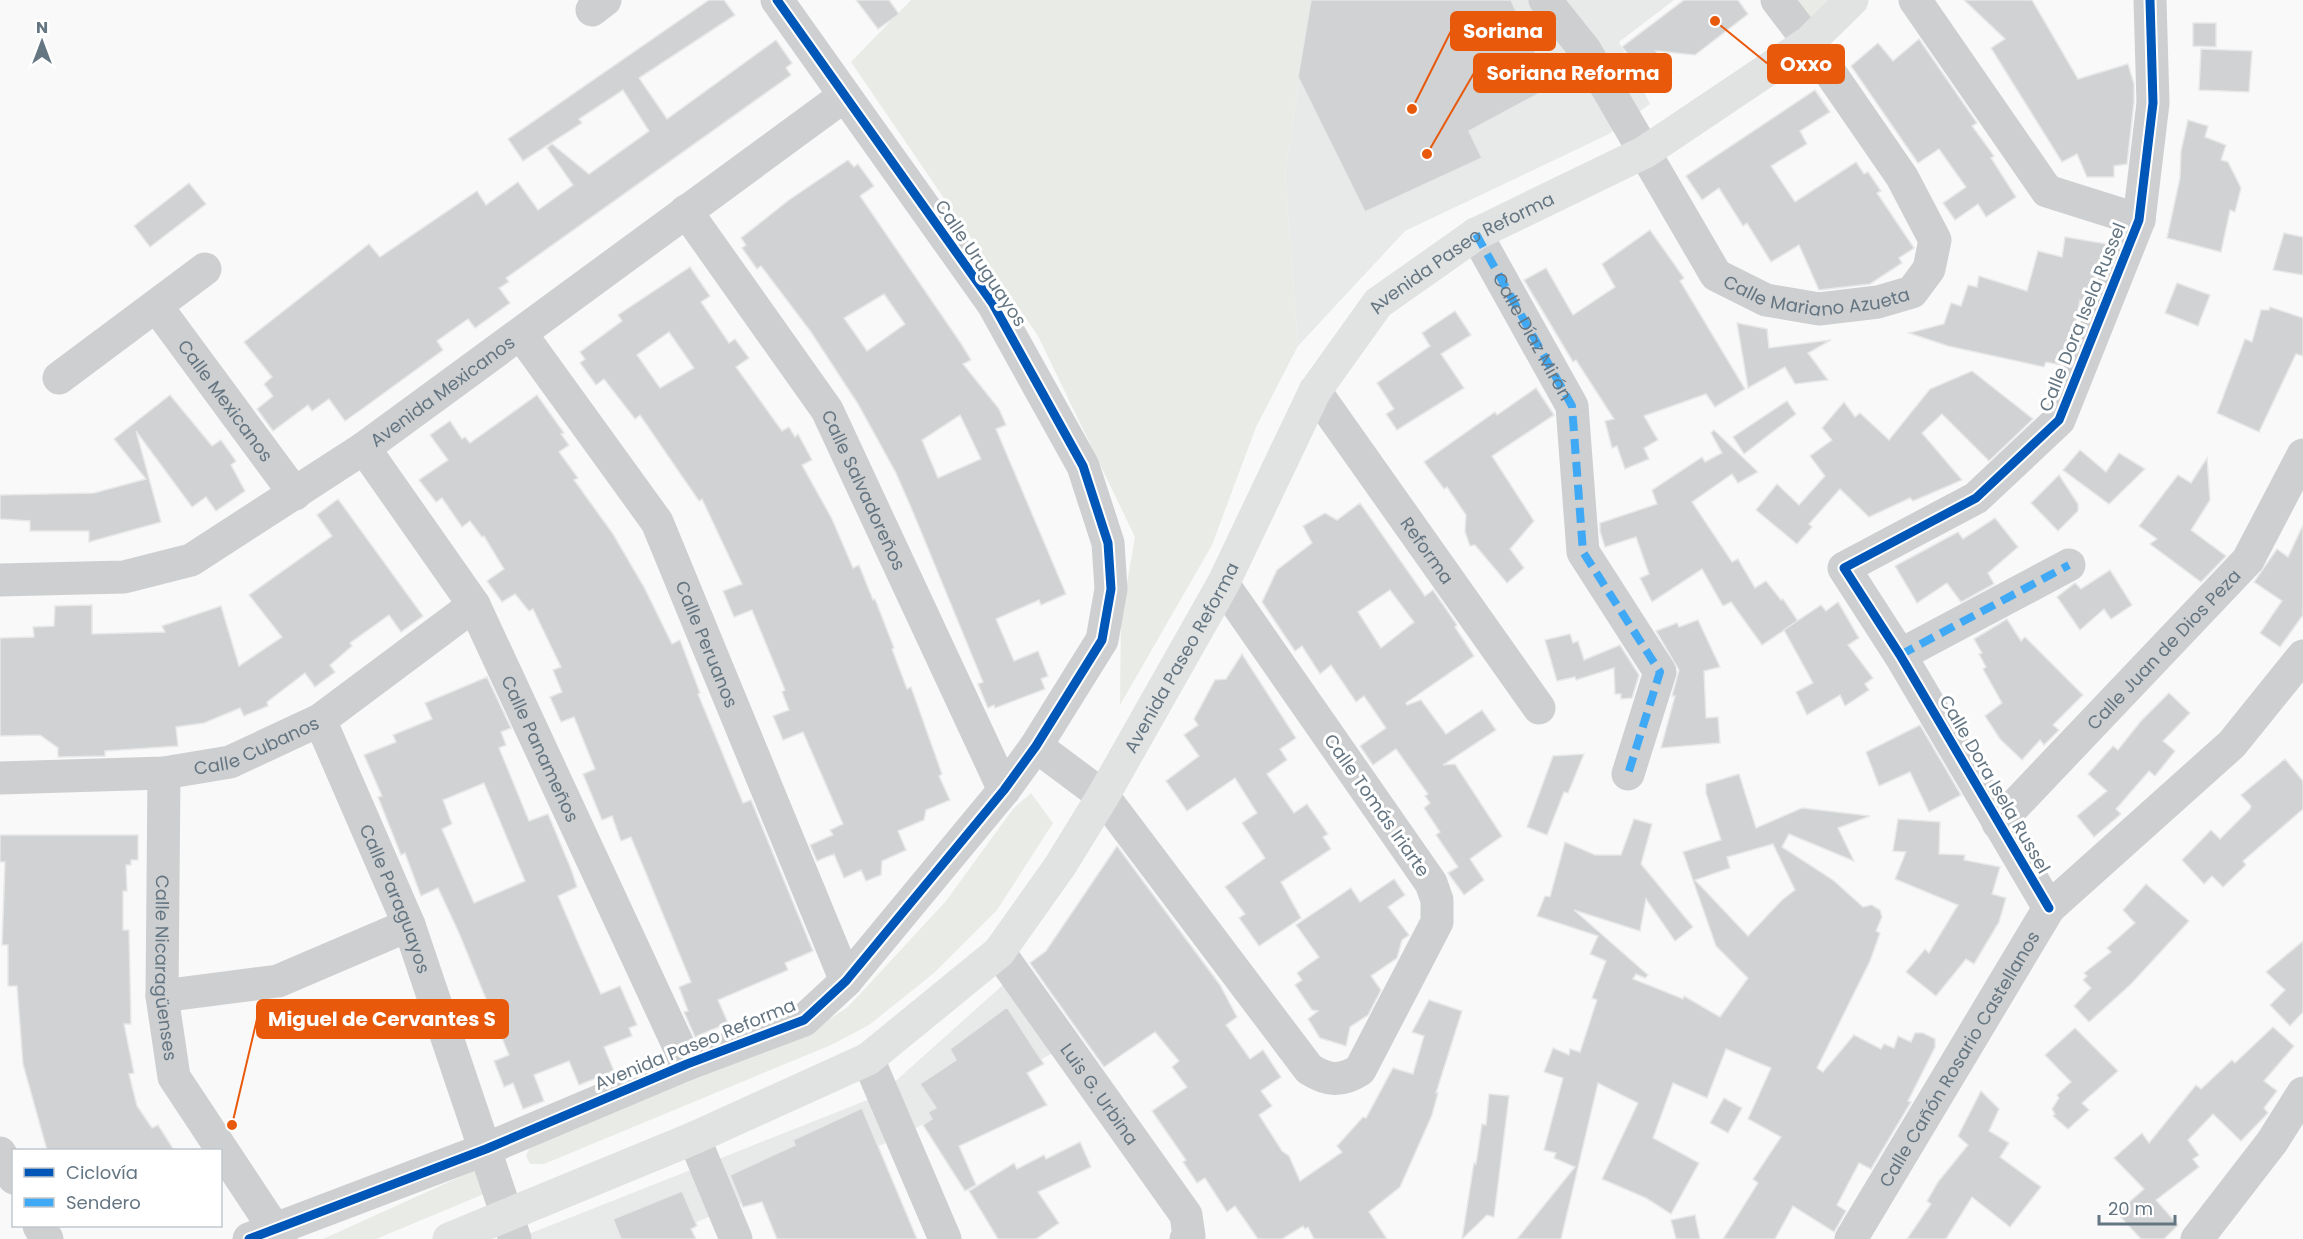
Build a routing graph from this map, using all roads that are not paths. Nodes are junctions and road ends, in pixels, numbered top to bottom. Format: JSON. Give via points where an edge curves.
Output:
{"nodes":[{"id":1,"x":777,"y":0,"type":"edge"},
{"id":2,"x":1545,"y":0,"type":"edge"},
{"id":3,"x":1777,"y":0,"type":"edge"},
{"id":4,"x":1852,"y":0,"type":"edge"},
{"id":5,"x":1915,"y":0,"type":"edge"},
{"id":6,"x":2150,"y":0,"type":"edge"},
{"id":7,"x":1809,"y":42,"type":"junction"},
{"id":8,"x":844,"y":96,"type":"junction"},
{"id":9,"x":1645,"y":152,"type":"junction"},
{"id":10,"x":686,"y":211,"type":"junction"},
{"id":11,"x":2139,"y":220,"type":"junction"},
{"id":12,"x":1476,"y":234,"type":"junction"},
{"id":13,"x":205,"y":269,"type":"dead end"},
{"id":14,"x":157,"y":307,"type":"junction"},
{"id":15,"x":521,"y":334,"type":"junction"},
{"id":16,"x":59,"y":378,"type":"dead end"},
{"id":17,"x":1316,"y":391,"type":"junction"},
{"id":18,"x":364,"y":448,"type":"junction"},
{"id":19,"x":2303,"y":455,"type":"edge"},
{"id":20,"x":295,"y":494,"type":"junction"},
{"id":21,"x":2069,"y":565,"type":"dead end"},
{"id":22,"x":0,"y":580,"type":"edge"},
{"id":23,"x":1223,"y":584,"type":"junction"},
{"id":24,"x":474,"y":605,"type":"junction"},
{"id":25,"x":1102,"y":640,"type":"joint"},
{"id":26,"x":1900,"y":655,"type":"junction"},
{"id":27,"x":2303,"y":656,"type":"edge"},
{"id":28,"x":1539,"y":708,"type":"dead end"},
{"id":29,"x":320,"y":720,"type":"junction"},
{"id":30,"x":1036,"y":746,"type":"junction"},
{"id":31,"x":164,"y":773,"type":"junction"},
{"id":32,"x":1628,"y":774,"type":"dead end"},
{"id":33,"x":0,"y":778,"type":"edge"},
{"id":34,"x":1004,"y":790,"type":"junction"},
{"id":35,"x":1102,"y":796,"type":"junction"},
{"id":36,"x":1998,"y":823,"type":"junction"},
{"id":37,"x":2049,"y":909,"type":"junction"},
{"id":38,"x":410,"y":925,"type":"junction"},
{"id":39,"x":999,"y":952,"type":"junction"},
{"id":40,"x":846,"y":981,"type":"junction"},
{"id":41,"x":162,"y":996,"type":"junction"},
{"id":42,"x":868,"y":1059,"type":"junction"},
{"id":43,"x":687,"y":1064,"type":"junction"},
{"id":44,"x":2303,"y":1093,"type":"edge"},
{"id":45,"x":694,"y":1138,"type":"junction"},
{"id":46,"x":216,"y":1149,"type":"edge"},
{"id":47,"x":486,"y":1149,"type":"junction"},
{"id":48,"x":0,"y":1153,"type":"edge"},
{"id":49,"x":222,"y":1159,"type":"edge"},
{"id":50,"x":12,"y":1174,"type":"edge"},
{"id":51,"x":510,"y":1228,"type":"edge"},
{"id":52,"x":267,"y":1236,"type":"edge"},
{"id":53,"x":449,"y":1239,"type":"edge"},
{"id":54,"x":736,"y":1239,"type":"edge"},
{"id":55,"x":945,"y":1239,"type":"edge"},
{"id":56,"x":1186,"y":1239,"type":"edge"},
{"id":57,"x":1851,"y":1239,"type":"edge"},
{"id":58,"x":2197,"y":1239,"type":"edge"}],
"edges":[{"from":1,"to":8,"type":"street","name":"Calle Uruguayos"},
{"from":2,"to":9,"type":"street","name":"Calle Mariano Azueta","via":[[1584,50]]},
{"from":3,"to":7,"type":"street","name":"Calle Mariano Azueta"},
{"from":4,"to":7,"type":"main road","name":"Avenida Paseo Reforma"},
{"from":5,"to":11,"type":"street","via":[[2047,190]]},
{"from":6,"to":11,"type":"street","name":"Calle Dora Isela Russel","via":[[2153,103]]},
{"from":7,"to":9,"type":"main road","name":"Avenida Paseo Reforma"},
{"from":7,"to":9,"type":"street","name":"Calle Mariano Azueta","via":[[1902,177],[1935,240],[1929,269],[1912,292],[1878,302],[1819,309],[1766,300],[1716,275]]},
{"from":8,"to":10,"type":"street","name":"Avenida Mexicanos"},
{"from":8,"to":25,"type":"street","name":"Calle Uruguayos","via":[[993,304],[1083,466],[1108,543],[1111,589]]},
{"from":9,"to":12,"type":"main road","name":"Avenida Paseo Reforma"},
{"from":10,"to":15,"type":"street","name":"Avenida Mexicanos"},
{"from":10,"to":34,"type":"street","name":"Calle Salvadoreños","via":[[827,410]]},
{"from":11,"to":26,"type":"street","name":"Calle Dora Isela Russel","via":[[2059,420],[1976,498],[1844,568]]},
{"from":12,"to":17,"type":"main road","name":"Avenida Paseo Reforma","via":[[1378,303]]},
{"from":12,"to":32,"type":"street","name":"Calle Díaz Mirón","via":[[1572,406],[1583,552],[1660,672]]},
{"from":13,"to":14,"type":"street"},
{"from":14,"to":16,"type":"street"},
{"from":14,"to":20,"type":"street","name":"Calle Mexicanos"},
{"from":15,"to":18,"type":"street","name":"Avenida Mexicanos"},
{"from":15,"to":40,"type":"street","name":"Calle Peruanos","via":[[657,522]]},
{"from":17,"to":23,"type":"main road","name":"Avenida Paseo Reforma"},
{"from":17,"to":28,"type":"street","name":"Reforma"},
{"from":18,"to":20,"type":"street","name":"Avenida Mexicanos"},
{"from":18,"to":24,"type":"street","name":"Calle Panameños"},
{"from":19,"to":36,"type":"street","name":"Calle Juan de Dios Peza","via":[[2248,560]]},
{"from":20,"to":22,"type":"street","name":"Avenida Mexicanos","via":[[191,560],[124,577]]},
{"from":21,"to":26,"type":"street"},
{"from":23,"to":35,"type":"main road","name":"Avenida Paseo Reforma"},
{"from":23,"to":35,"type":"street","name":"Calle Tomás Iriarte","via":[[1431,883],[1437,900],[1437,922],[1360,1070],[1345,1079],[1325,1079],[1309,1069]]},
{"from":24,"to":29,"type":"street","name":"Calle Cubanos"},
{"from":24,"to":43,"type":"street","name":"Calle Panameños"},
{"from":25,"to":30,"type":"street","name":"Avenida Paseo Reforma"},
{"from":26,"to":36,"type":"street","name":"Calle Dora Isela Russel"},
{"from":27,"to":37,"type":"street","name":"Calle Cañón Rosario Castellanos","via":[[2232,744]]},
{"from":29,"to":31,"type":"street","name":"Calle Cubanos","via":[[230,762]]},
{"from":29,"to":38,"type":"street","name":"Calle Paraguayos"},
{"from":30,"to":34,"type":"street","name":"Avenida Paseo Reforma"},
{"from":30,"to":35,"type":"street","name":"Calle Tomás Iriarte"},
{"from":31,"to":33,"type":"street","name":"Calle Cubanos"},
{"from":31,"to":41,"type":"street","name":"Calle Nicaragüenses"},
{"from":34,"to":40,"type":"street","name":"Avenida Paseo Reforma"},
{"from":35,"to":39,"type":"main road","name":"Avenida Paseo Reforma","via":[[1060,866]]},
{"from":36,"to":37,"type":"street","name":"Calle Dora Isela Russel"},
{"from":37,"to":57,"type":"street","name":"Calle Cañón Rosario Castellanos"},
{"from":38,"to":41,"type":"street","via":[[278,981]]},
{"from":38,"to":47,"type":"street","name":"Calle Paraguayos"},
{"from":39,"to":42,"type":"main road","name":"Avenida Paseo Reforma"},
{"from":39,"to":56,"type":"street","name":"Luis G. Urbina","via":[[1186,1215]]},
{"from":40,"to":43,"type":"street","name":"Avenida Paseo Reforma","via":[[804,1020]]},
{"from":41,"to":46,"type":"street","name":"Calle Nicaragüenses","via":[[174,1077]]},
{"from":42,"to":45,"type":"main road","name":"Avenida Paseo Reforma"},
{"from":42,"to":55,"type":"street"},
{"from":43,"to":47,"type":"street","name":"Avenida Paseo Reforma"},
{"from":44,"to":58,"type":"street","via":[[2272,1142]]},
{"from":45,"to":51,"type":"main road","name":"Avenida Paseo Reforma"},
{"from":45,"to":54,"type":"street"},
{"from":47,"to":51,"type":"street","name":"Calle Paraguayos"},
{"from":47,"to":52,"type":"street","name":"Avenida Paseo Reforma"},
{"from":48,"to":50,"type":"street"},
{"from":49,"to":52,"type":"street","name":"Calle Nicaragüenses"},
{"from":51,"to":53,"type":"main road","name":"Avenida Paseo Reforma"}]}
